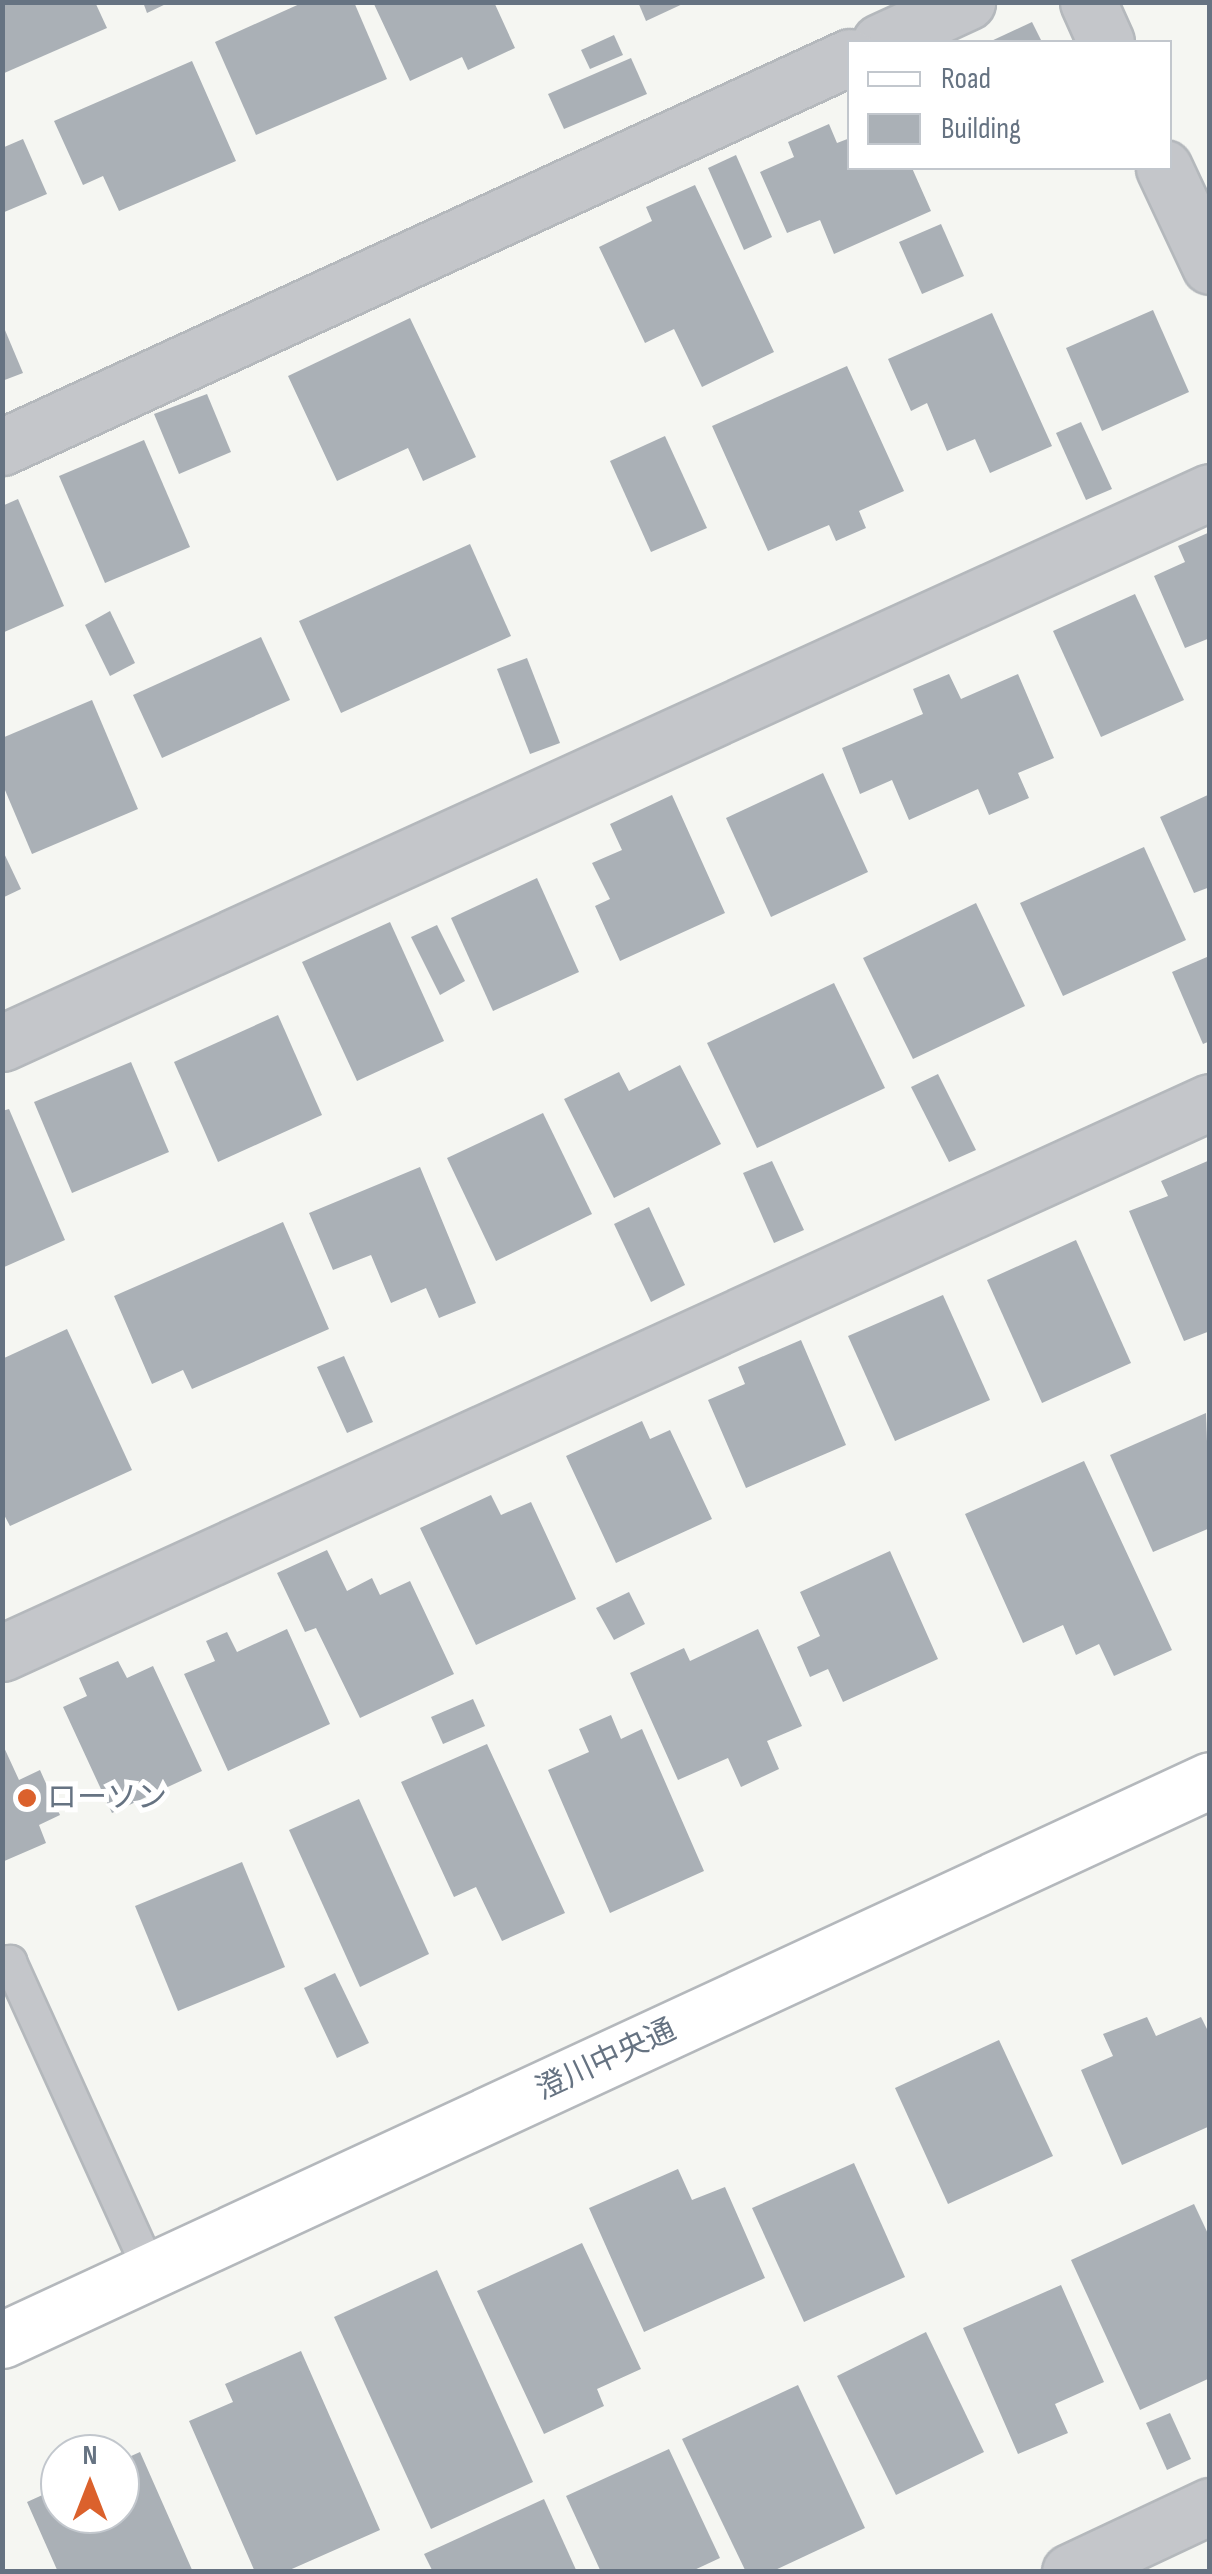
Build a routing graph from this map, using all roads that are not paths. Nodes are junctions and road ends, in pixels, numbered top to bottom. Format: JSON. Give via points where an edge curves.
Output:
{"nodes":[{"id":1,"x":967,"y":2,"type":"edge"},
{"id":2,"x":1088,"y":2,"type":"edge"},
{"id":3,"x":884,"y":40,"type":"edge"},
{"id":4,"x":1105,"y":40,"type":"edge"},
{"id":5,"x":847,"y":57,"type":"edge"},
{"id":6,"x":1165,"y":170,"type":"edge"},
{"id":7,"x":1210,"y":266,"type":"edge"},
{"id":8,"x":2,"y":446,"type":"edge"},
{"id":9,"x":1210,"y":492,"type":"edge"},
{"id":10,"x":2,"y":1043,"type":"edge"},
{"id":11,"x":1210,"y":1102,"type":"edge"},
{"id":12,"x":2,"y":1653,"type":"edge"},
{"id":13,"x":1210,"y":1780,"type":"edge"},
{"id":14,"x":2,"y":1965,"type":"edge"},
{"id":15,"x":150,"y":2272,"type":"junction"},
{"id":16,"x":2,"y":2340,"type":"edge"},
{"id":17,"x":1210,"y":2506,"type":"edge"},
{"id":18,"x":1070,"y":2572,"type":"edge"}],
"edges":[{"from":1,"to":3,"type":"street"},
{"from":2,"to":4,"type":"street"},
{"from":5,"to":8,"type":"street"},
{"from":6,"to":7,"type":"street"},
{"from":9,"to":10,"type":"street"},
{"from":11,"to":12,"type":"street"},
{"from":13,"to":15,"type":"street","name":"澄川中央通"},
{"from":14,"to":15,"type":"lane","via":[[10,1962]]},
{"from":15,"to":16,"type":"street","name":"澄川中央通"},
{"from":17,"to":18,"type":"street"}]}
